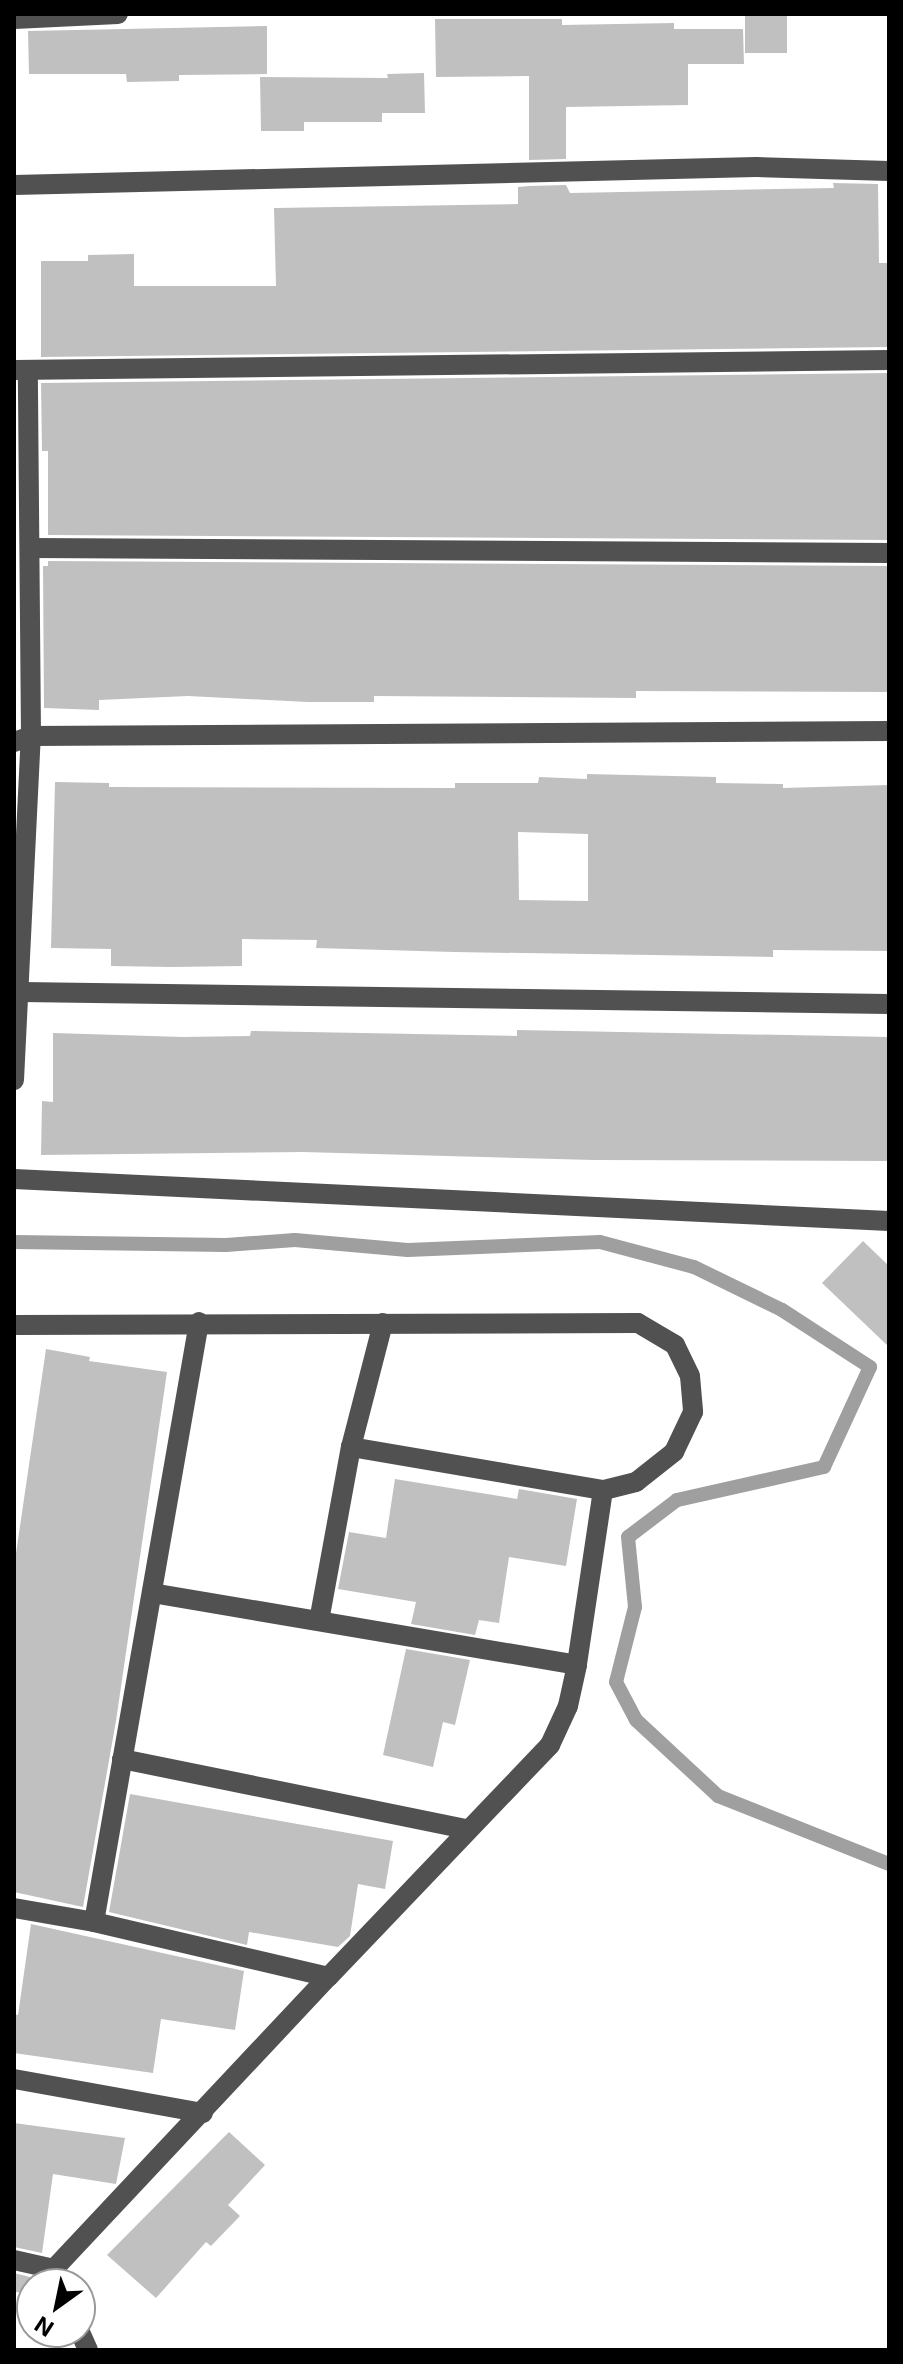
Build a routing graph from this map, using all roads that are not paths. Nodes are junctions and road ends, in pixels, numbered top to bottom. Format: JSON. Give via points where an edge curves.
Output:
{"nodes":[{"id":1,"x":118,"y":14,"type":"edge"},
{"id":2,"x":14,"y":19,"type":"edge"},
{"id":3,"x":889,"y":171,"type":"edge"},
{"id":4,"x":14,"y":185,"type":"edge"},
{"id":5,"x":889,"y":360,"type":"edge"},
{"id":6,"x":21,"y":370,"type":"edge"},
{"id":7,"x":31,"y":548,"type":"junction"},
{"id":8,"x":889,"y":553,"type":"edge"},
{"id":9,"x":889,"y":731,"type":"edge"},
{"id":10,"x":23,"y":739,"type":"edge"},
{"id":11,"x":21,"y":992,"type":"junction"},
{"id":12,"x":889,"y":1004,"type":"edge"},
{"id":13,"x":14,"y":1080,"type":"edge"},
{"id":14,"x":14,"y":1179,"type":"edge"},
{"id":15,"x":889,"y":1221,"type":"edge"},
{"id":16,"x":199,"y":1322,"type":"junction"},
{"id":17,"x":383,"y":1323,"type":"junction"},
{"id":18,"x":14,"y":1325,"type":"edge"},
{"id":19,"x":351,"y":1447,"type":"junction"},
{"id":20,"x":603,"y":1490,"type":"junction"},
{"id":21,"x":152,"y":1593,"type":"junction"},
{"id":22,"x":319,"y":1621,"type":"junction"},
{"id":23,"x":577,"y":1665,"type":"junction"},
{"id":24,"x":122,"y":1759,"type":"junction"},
{"id":25,"x":467,"y":1829,"type":"junction"},
{"id":26,"x":14,"y":1908,"type":"edge"},
{"id":27,"x":94,"y":1922,"type":"junction"},
{"id":28,"x":328,"y":1977,"type":"junction"},
{"id":29,"x":14,"y":2079,"type":"edge"},
{"id":30,"x":203,"y":2113,"type":"junction"},
{"id":31,"x":14,"y":2260,"type":"edge"},
{"id":32,"x":36,"y":2268,"type":"edge"},
{"id":33,"x":64,"y":2268,"type":"edge"}],
"edges":[{"from":1,"to":2,"type":"street"},
{"from":3,"to":4,"type":"street","via":[[756,167]]},
{"from":5,"to":6,"type":"street"},
{"from":6,"to":7,"type":"street"},
{"from":7,"to":8,"type":"street"},
{"from":7,"to":10,"type":"street"},
{"from":9,"to":10,"type":"street"},
{"from":10,"to":11,"type":"street"},
{"from":11,"to":12,"type":"street"},
{"from":11,"to":13,"type":"street"},
{"from":14,"to":15,"type":"street"},
{"from":16,"to":17,"type":"street"},
{"from":16,"to":18,"type":"street"},
{"from":16,"to":21,"type":"street"},
{"from":17,"to":19,"type":"street"},
{"from":17,"to":20,"type":"street","via":[[638,1323],[675,1345],[690,1376],[693,1412],[674,1452],[636,1482]]},
{"from":19,"to":20,"type":"street"},
{"from":19,"to":22,"type":"street"},
{"from":20,"to":23,"type":"street"},
{"from":21,"to":22,"type":"street"},
{"from":21,"to":24,"type":"street"},
{"from":22,"to":23,"type":"street"},
{"from":23,"to":25,"type":"street","via":[[568,1706],[550,1745]]},
{"from":24,"to":25,"type":"street"},
{"from":24,"to":27,"type":"street"},
{"from":25,"to":28,"type":"street"},
{"from":26,"to":27,"type":"street"},
{"from":27,"to":28,"type":"street"},
{"from":28,"to":30,"type":"street"},
{"from":29,"to":30,"type":"street"},
{"from":30,"to":33,"type":"street"},
{"from":31,"to":32,"type":"street"}]}
